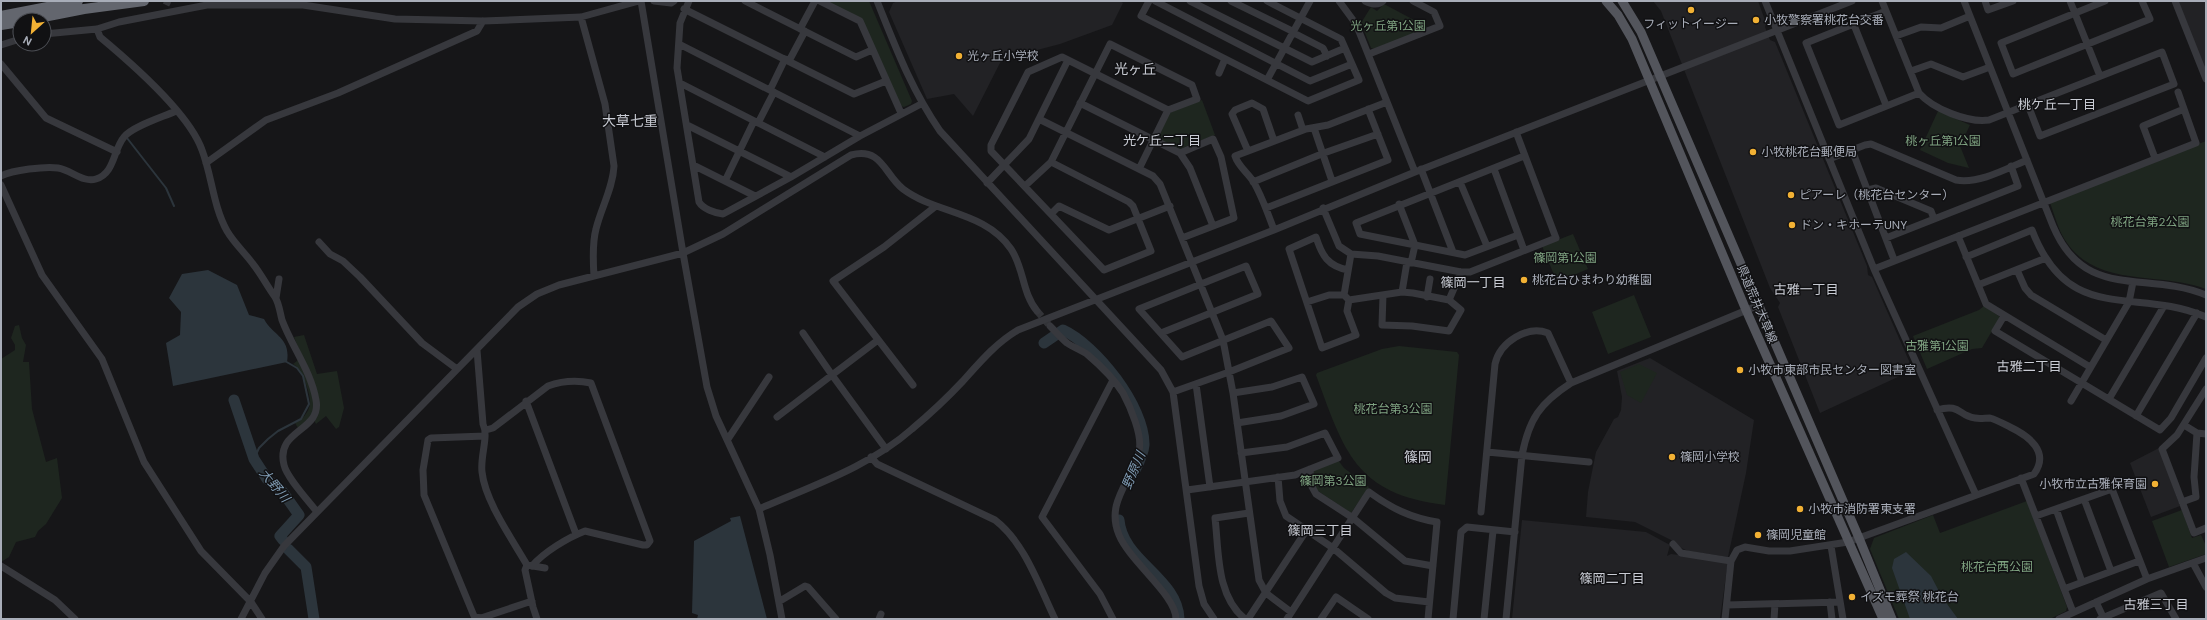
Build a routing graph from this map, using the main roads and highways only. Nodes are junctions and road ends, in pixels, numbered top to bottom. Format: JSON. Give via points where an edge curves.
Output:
{"nodes":[{"id":1,"x":78,"y":1,"type":"edge"},
{"id":2,"x":144,"y":1,"type":"edge"},
{"id":3,"x":1606,"y":1,"type":"edge"},
{"id":4,"x":1622,"y":1,"type":"edge"},
{"id":5,"x":52,"y":15,"type":"edge"},
{"id":6,"x":1,"y":16,"type":"edge"},
{"id":7,"x":12,"y":23,"type":"edge"},
{"id":8,"x":1,"y":25,"type":"edge"},
{"id":9,"x":1883,"y":619,"type":"edge"},
{"id":10,"x":1892,"y":619,"type":"edge"}],
"edges":[{"from":1,"to":6,"type":"highway"},
{"from":2,"to":5,"type":"highway"},
{"from":3,"to":9,"type":"main road","name":"県道荒井大草線","via":[[1632,39],[1746,310]]},
{"from":4,"to":10,"type":"main road","name":"県道荒井大草線","via":[[1642,32]]},
{"from":7,"to":8,"type":"highway"}]}
